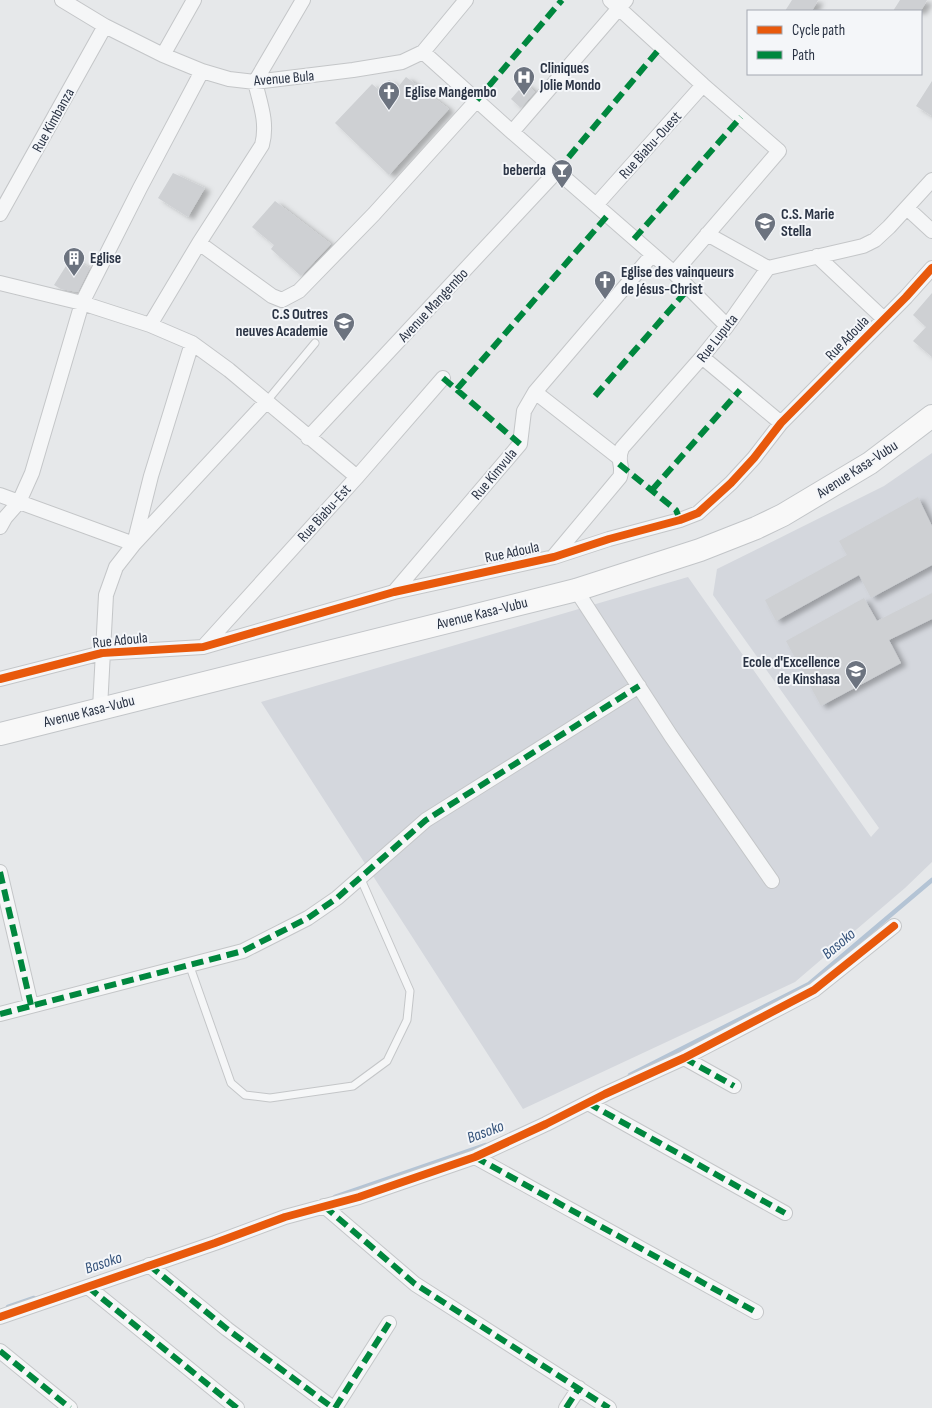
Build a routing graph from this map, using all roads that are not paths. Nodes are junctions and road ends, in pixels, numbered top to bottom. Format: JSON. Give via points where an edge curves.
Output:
{"nodes":[{"id":1,"x":62,"y":0,"type":"edge"},
{"id":2,"x":194,"y":0,"type":"edge"},
{"id":3,"x":303,"y":0,"type":"edge"},
{"id":4,"x":465,"y":0,"type":"edge"},
{"id":5,"x":618,"y":3,"type":"edge"},
{"id":6,"x":105,"y":26,"type":"junction"},
{"id":7,"x":423,"y":52,"type":"junction"},
{"id":8,"x":162,"y":55,"type":"junction"},
{"id":9,"x":202,"y":71,"type":"junction"},
{"id":10,"x":255,"y":82,"type":"junction"},
{"id":11,"x":703,"y":85,"type":"junction"},
{"id":12,"x":477,"y":100,"type":"junction"},
{"id":13,"x":512,"y":132,"type":"junction"},
{"id":14,"x":557,"y":171,"type":"junction"},
{"id":15,"x":932,"y":180,"type":"edge"},
{"id":16,"x":596,"y":205,"type":"junction"},
{"id":17,"x":907,"y":208,"type":"junction"},
{"id":18,"x":0,"y":214,"type":"edge"},
{"id":19,"x":932,"y":231,"type":"edge"},
{"id":20,"x":707,"y":234,"type":"junction"},
{"id":21,"x":199,"y":243,"type":"junction"},
{"id":22,"x":652,"y":255,"type":"junction"},
{"id":23,"x":817,"y":256,"type":"junction"},
{"id":24,"x":768,"y":268,"type":"junction"},
{"id":25,"x":932,"y":268,"type":"edge"},
{"id":26,"x":674,"y":273,"type":"junction"},
{"id":27,"x":0,"y":283,"type":"edge"},
{"id":28,"x":82,"y":303,"type":"junction"},
{"id":29,"x":884,"y":319,"type":"junction"},
{"id":30,"x":150,"y":325,"type":"junction"},
{"id":31,"x":727,"y":326,"type":"junction"},
{"id":32,"x":192,"y":342,"type":"junction"},
{"id":33,"x":315,"y":343,"type":"dead end"},
{"id":34,"x":702,"y":357,"type":"junction"},
{"id":35,"x":443,"y":378,"type":"dead end"},
{"id":36,"x":535,"y":392,"type":"junction"},
{"id":37,"x":266,"y":402,"type":"junction"},
{"id":38,"x":932,"y":416,"type":"edge"},
{"id":39,"x":781,"y":423,"type":"junction"},
{"id":40,"x":308,"y":438,"type":"junction"},
{"id":41,"x":618,"y":456,"type":"junction"},
{"id":42,"x":357,"y":477,"type":"junction"},
{"id":43,"x":0,"y":495,"type":"edge"},
{"id":44,"x":19,"y":502,"type":"junction"},
{"id":45,"x":0,"y":527,"type":"edge"},
{"id":46,"x":134,"y":544,"type":"junction"},
{"id":47,"x":554,"y":557,"type":"junction"},
{"id":48,"x":576,"y":590,"type":"junction"},
{"id":49,"x":394,"y":592,"type":"junction"},
{"id":50,"x":203,"y":647,"type":"junction"},
{"id":51,"x":102,"y":653,"type":"junction"},
{"id":52,"x":0,"y":679,"type":"edge"},
{"id":53,"x":639,"y":686,"type":"junction"},
{"id":54,"x":100,"y":708,"type":"junction"},
{"id":55,"x":0,"y":734,"type":"edge"},
{"id":56,"x":0,"y":872,"type":"edge"},
{"id":57,"x":360,"y":877,"type":"junction"},
{"id":58,"x":772,"y":881,"type":"dead end"},
{"id":59,"x":894,"y":926,"type":"dead end"},
{"id":60,"x":189,"y":964,"type":"junction"},
{"id":61,"x":31,"y":1005,"type":"junction"},
{"id":62,"x":0,"y":1014,"type":"edge"},
{"id":63,"x":684,"y":1058,"type":"junction"},
{"id":64,"x":734,"y":1086,"type":"dead end"},
{"id":65,"x":588,"y":1103,"type":"junction"},
{"id":66,"x":475,"y":1157,"type":"junction"},
{"id":67,"x":324,"y":1206,"type":"junction"},
{"id":68,"x":786,"y":1213,"type":"dead end"},
{"id":69,"x":149,"y":1265,"type":"junction"},
{"id":70,"x":88,"y":1287,"type":"junction"},
{"id":71,"x":756,"y":1312,"type":"dead end"},
{"id":72,"x":0,"y":1317,"type":"edge"},
{"id":73,"x":389,"y":1323,"type":"dead end"},
{"id":74,"x":0,"y":1351,"type":"edge"},
{"id":75,"x":579,"y":1388,"type":"junction"},
{"id":76,"x":70,"y":1408,"type":"edge"},
{"id":77,"x":238,"y":1408,"type":"edge"},
{"id":78,"x":334,"y":1408,"type":"edge"},
{"id":79,"x":566,"y":1408,"type":"edge"},
{"id":80,"x":609,"y":1408,"type":"edge"}],
"edges":[{"from":1,"to":6,"type":"street","name":"Avenue Bula"},
{"from":2,"to":8,"type":"street"},
{"from":3,"to":10,"type":"street"},
{"from":4,"to":7,"type":"street","name":"Avenue Bula"},
{"from":5,"to":11,"type":"street"},
{"from":5,"to":13,"type":"street"},
{"from":6,"to":8,"type":"street","name":"Avenue Bula"},
{"from":6,"to":18,"type":"street","name":"Rue Kimbanza"},
{"from":7,"to":10,"type":"street","name":"Avenue Bula","via":[[402,62]]},
{"from":7,"to":12,"type":"street"},
{"from":8,"to":9,"type":"street","name":"Avenue Bula"},
{"from":9,"to":10,"type":"street","name":"Avenue Bula"},
{"from":9,"to":28,"type":"street"},
{"from":10,"to":21,"type":"street","via":[[265,122],[262,145]]},
{"from":11,"to":16,"type":"street","name":"Rue Biabu-Ouest"},
{"from":11,"to":20,"type":"street","via":[[780,151]]},
{"from":12,"to":13,"type":"street"},
{"from":12,"to":21,"type":"street","via":[[374,214],[298,291],[282,300]]},
{"from":13,"to":14,"type":"street"},
{"from":14,"to":16,"type":"street"},
{"from":14,"to":40,"type":"street","name":"Avenue Mangembo"},
{"from":15,"to":17,"type":"street"},
{"from":16,"to":22,"type":"street"},
{"from":17,"to":19,"type":"street"},
{"from":17,"to":23,"type":"street","via":[[875,240],[863,246]]},
{"from":20,"to":24,"type":"street"},
{"from":20,"to":26,"type":"street"},
{"from":21,"to":30,"type":"street"},
{"from":22,"to":26,"type":"street"},
{"from":22,"to":36,"type":"street","name":"Rue Kimvula"},
{"from":23,"to":24,"type":"street"},
{"from":23,"to":29,"type":"street"},
{"from":24,"to":31,"type":"street","name":"Rue Luputa"},
{"from":25,"to":29,"type":"street","name":"Rue Adoula"},
{"from":26,"to":31,"type":"street"},
{"from":27,"to":28,"type":"street"},
{"from":28,"to":30,"type":"street"},
{"from":28,"to":44,"type":"street","via":[[32,473]]},
{"from":29,"to":39,"type":"street","name":"Rue Adoula"},
{"from":30,"to":32,"type":"street"},
{"from":31,"to":34,"type":"street","name":"Rue Luputa"},
{"from":32,"to":37,"type":"street"},
{"from":32,"to":46,"type":"street"},
{"from":33,"to":37,"type":"lane"},
{"from":34,"to":39,"type":"street"},
{"from":34,"to":41,"type":"street","name":"Rue Luputa"},
{"from":35,"to":42,"type":"street","name":"Rue Biabu-Est"},
{"from":36,"to":41,"type":"street"},
{"from":36,"to":49,"type":"street","name":"Rue Kimvula","via":[[524,411],[520,444]]},
{"from":37,"to":40,"type":"street"},
{"from":37,"to":46,"type":"street"},
{"from":38,"to":48,"type":"main road","name":"Avenue Kasa-Vubu","via":[[870,463],[783,515],[700,550]]},
{"from":39,"to":47,"type":"street","name":"Rue Adoula","via":[[731,483],[698,513]]},
{"from":40,"to":42,"type":"street"},
{"from":41,"to":47,"type":"street","via":[[622,470],[620,477]]},
{"from":42,"to":50,"type":"street","name":"Rue Biabu-Est"},
{"from":43,"to":44,"type":"street"},
{"from":44,"to":45,"type":"street"},
{"from":44,"to":46,"type":"street"},
{"from":46,"to":51,"type":"street","via":[[116,568],[106,595]]},
{"from":47,"to":49,"type":"street","name":"Rue Adoula"},
{"from":48,"to":53,"type":"street"},
{"from":48,"to":54,"type":"main road","name":"Avenue Kasa-Vubu"},
{"from":49,"to":50,"type":"street","name":"Rue Adoula"},
{"from":50,"to":51,"type":"street","name":"Rue Adoula"},
{"from":51,"to":52,"type":"street","name":"Rue Adoula"},
{"from":51,"to":54,"type":"street"},
{"from":53,"to":57,"type":"street","via":[[426,820]]},
{"from":53,"to":58,"type":"street"},
{"from":54,"to":55,"type":"main road","name":"Avenue Kasa-Vubu"},
{"from":56,"to":61,"type":"street"},
{"from":57,"to":60,"type":"street","via":[[308,918],[244,950]]},
{"from":57,"to":60,"type":"lane","via":[[410,991],[407,1020],[387,1061],[353,1086],[270,1098],[245,1095],[230,1083]]},
{"from":59,"to":63,"type":"street","via":[[814,990]]},
{"from":60,"to":61,"type":"street"},
{"from":61,"to":62,"type":"street"},
{"from":63,"to":64,"type":"street"},
{"from":63,"to":65,"type":"street"},
{"from":65,"to":66,"type":"street"},
{"from":65,"to":68,"type":"street"},
{"from":66,"to":67,"type":"street"},
{"from":66,"to":71,"type":"street"},
{"from":67,"to":69,"type":"street"},
{"from":67,"to":75,"type":"street","via":[[415,1284]]},
{"from":69,"to":70,"type":"street"},
{"from":69,"to":78,"type":"street"},
{"from":70,"to":72,"type":"street"},
{"from":70,"to":77,"type":"street"},
{"from":73,"to":78,"type":"street"},
{"from":74,"to":76,"type":"street"},
{"from":75,"to":79,"type":"street"},
{"from":75,"to":80,"type":"street"}]}
